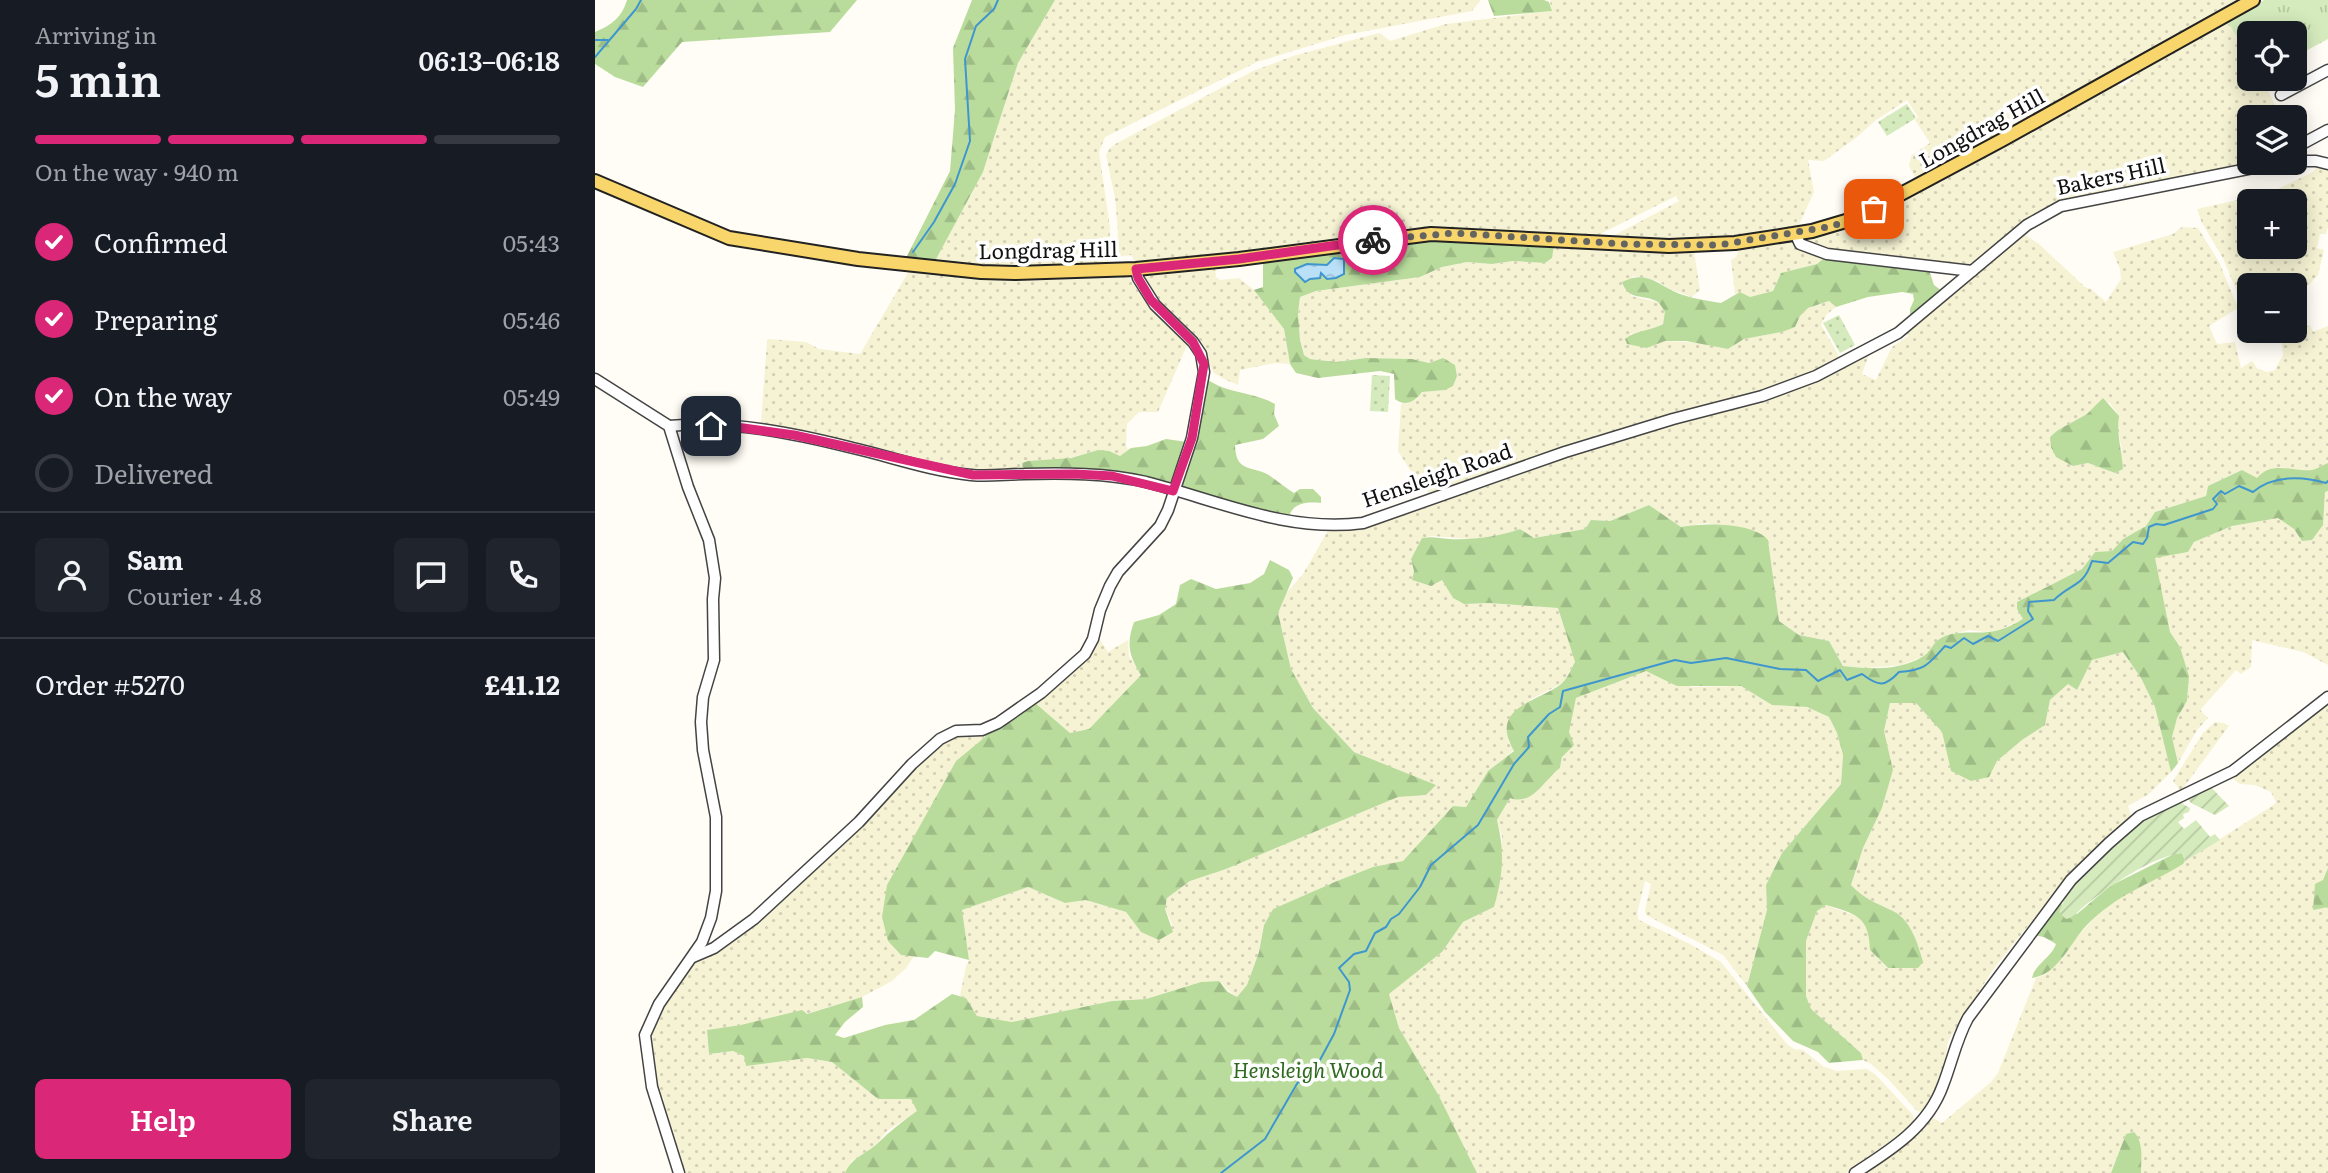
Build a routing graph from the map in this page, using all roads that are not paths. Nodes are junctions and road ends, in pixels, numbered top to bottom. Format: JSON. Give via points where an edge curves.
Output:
{"nodes":[{"id":1,"x":2253,"y":0,"type":"edge"},
{"id":2,"x":2328,"y":70,"type":"edge"},
{"id":3,"x":2281,"y":95,"type":"dead end"},
{"id":4,"x":2328,"y":130,"type":"edge"},
{"id":5,"x":2307,"y":143,"type":"edge"},
{"id":6,"x":2307,"y":162,"type":"edge"},
{"id":7,"x":2328,"y":164,"type":"edge"},
{"id":8,"x":2237,"y":171,"type":"edge"},
{"id":9,"x":595,"y":181,"type":"edge"},
{"id":10,"x":1795,"y":233,"type":"junction"},
{"id":11,"x":1136,"y":269,"type":"junction"},
{"id":12,"x":1972,"y":271,"type":"junction"},
{"id":13,"x":595,"y":379,"type":"edge"},
{"id":14,"x":669,"y":426,"type":"junction"},
{"id":15,"x":1173,"y":491,"type":"junction"},
{"id":16,"x":2328,"y":697,"type":"edge"},
{"id":17,"x":693,"y":957,"type":"junction"},
{"id":18,"x":679,"y":1173,"type":"edge"},
{"id":19,"x":1855,"y":1173,"type":"edge"}],
"edges":[{"from":1,"to":10,"type":"main road","name":"Longdrag Hill","via":[[1892,201],[1844,223]]},
{"from":2,"to":3,"type":"street"},
{"from":4,"to":5,"type":"street"},
{"from":6,"to":7,"type":"street"},
{"from":8,"to":12,"type":"street","name":"Bakers Hill","via":[[2061,206],[2027,225]]},
{"from":9,"to":11,"type":"main road","name":"Longdrag Hill","via":[[717,234],[768,246],[981,272]]},
{"from":10,"to":11,"type":"main road","name":"Longdrag Hill","via":[[1702,246],[1431,234]]},
{"from":10,"to":12,"type":"street","via":[[1800,244],[1827,254]]},
{"from":11,"to":15,"type":"street","via":[[1151,300],[1193,342],[1204,364],[1192,438]]},
{"from":12,"to":15,"type":"street","name":"Hensleigh Road","via":[[1898,333],[1816,376],[1565,452],[1379,519],[1341,525],[1287,520]]},
{"from":13,"to":14,"type":"street"},
{"from":14,"to":15,"type":"street","name":"Hensleigh Road","via":[[736,427],[794,435],[973,475],[1112,476]]},
{"from":14,"to":17,"type":"street","via":[[709,540],[714,568],[714,660],[701,722],[716,817],[716,891],[712,918]]},
{"from":15,"to":17,"type":"street","via":[[1160,526],[1109,586],[1089,646],[1072,667],[988,728],[956,731],[940,739],[754,919]]},
{"from":16,"to":19,"type":"street","via":[[2233,771],[2140,816],[2071,880],[1968,1018],[1957,1038],[1943,1087],[1917,1128]]},
{"from":17,"to":18,"type":"street","via":[[659,1004],[645,1034],[652,1087]]}]}
